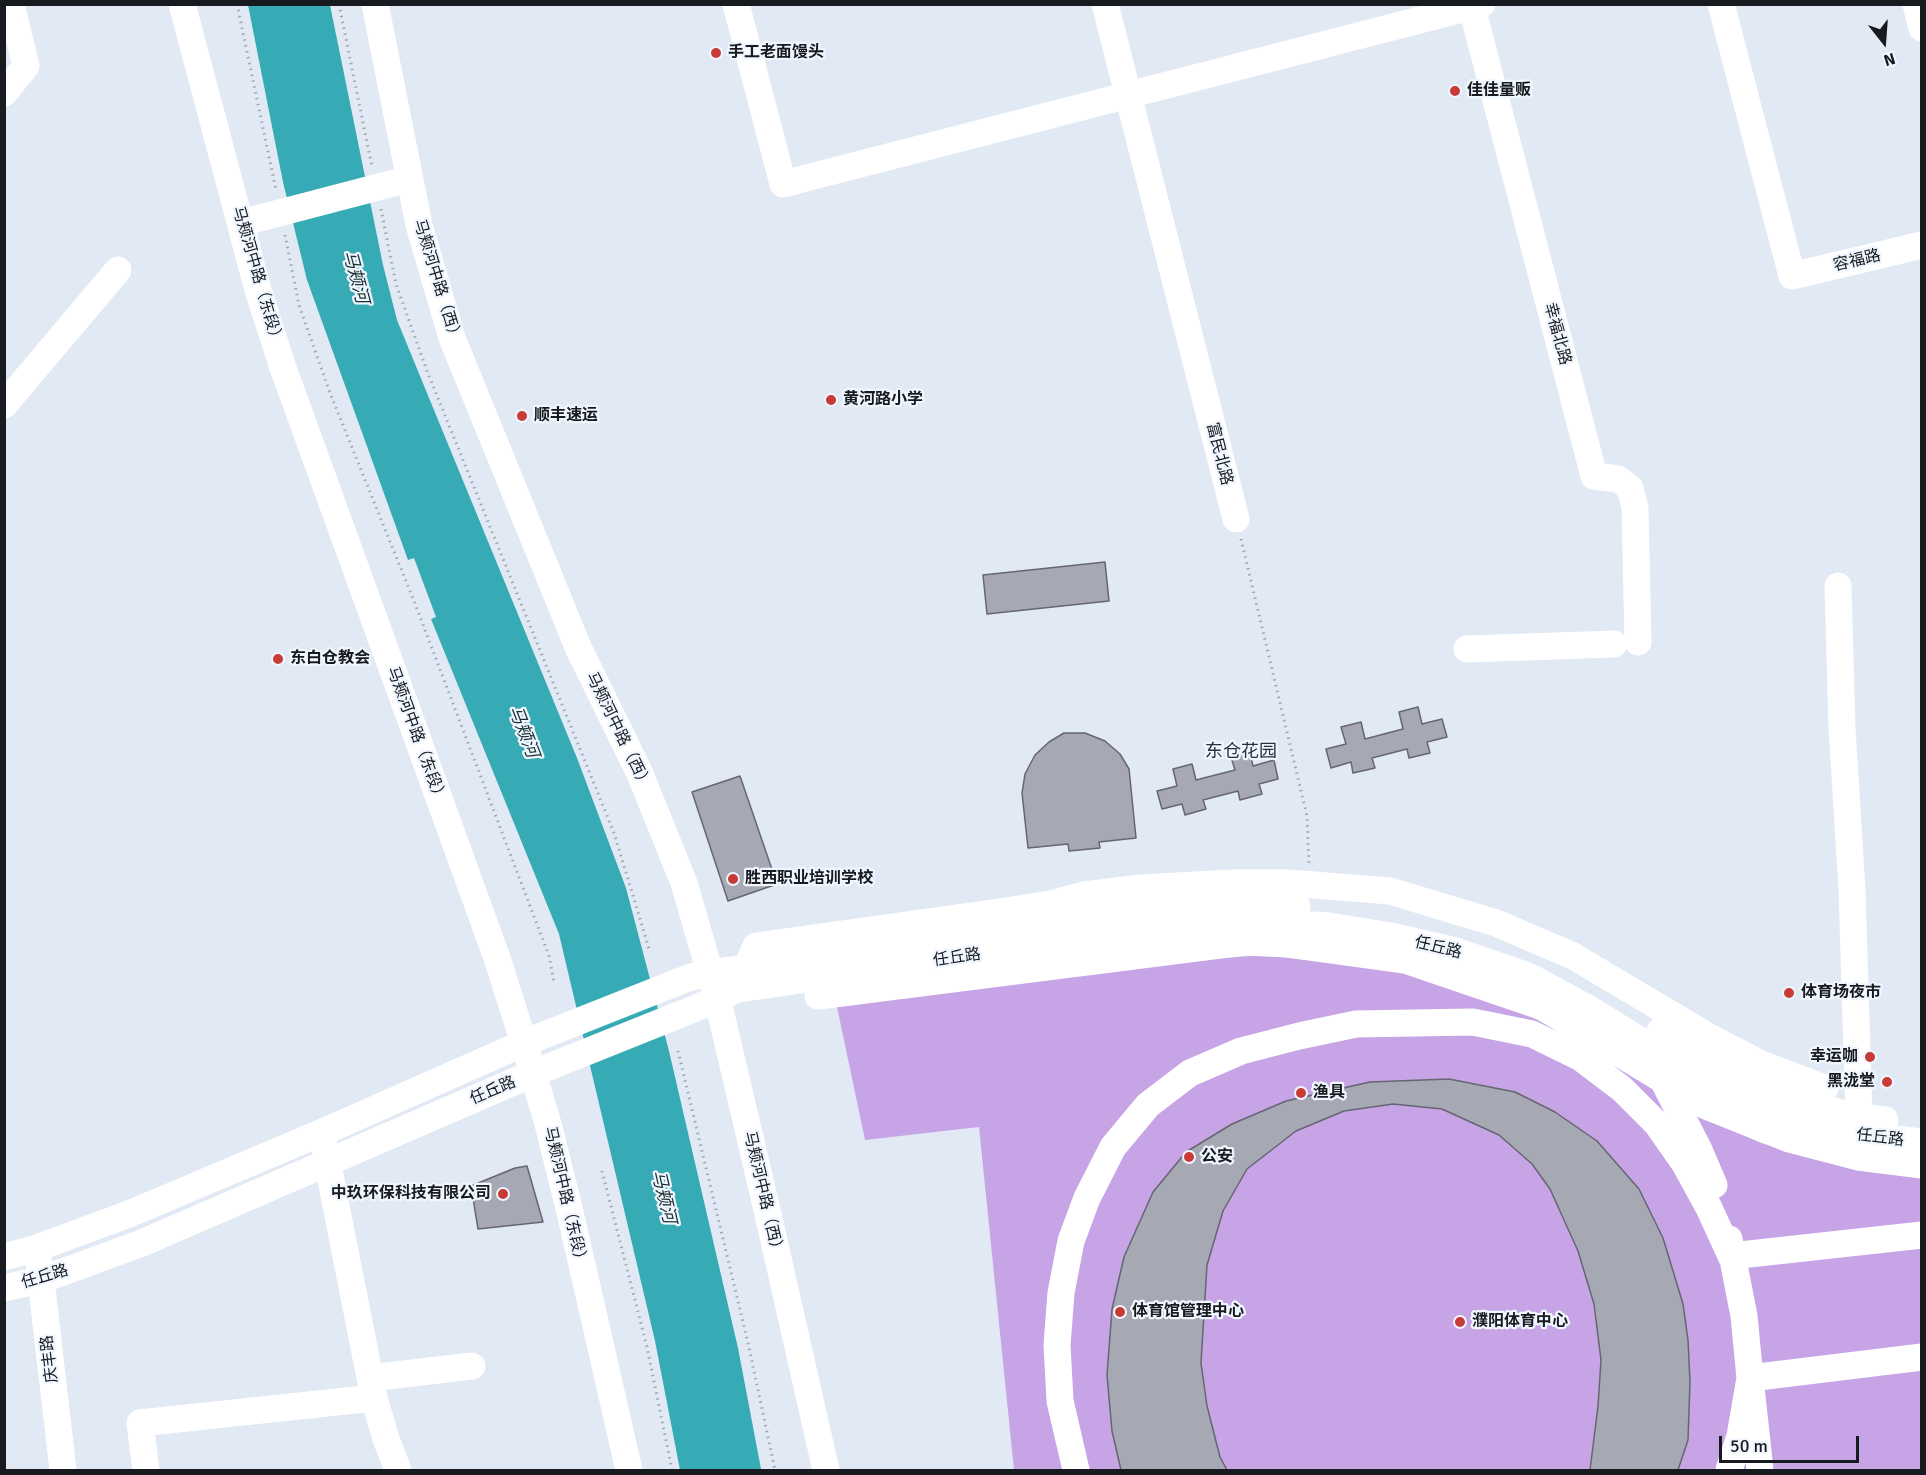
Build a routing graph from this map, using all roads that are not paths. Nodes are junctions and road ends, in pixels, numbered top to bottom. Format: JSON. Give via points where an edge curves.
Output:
{"nodes":[{"id":1,"x":11,"y":4,"type":"edge"},
{"id":2,"x":182,"y":4,"type":"edge"},
{"id":3,"x":375,"y":4,"type":"edge"},
{"id":4,"x":736,"y":4,"type":"edge"},
{"id":5,"x":1105,"y":4,"type":"edge"},
{"id":6,"x":1721,"y":4,"type":"edge"},
{"id":7,"x":1916,"y":4,"type":"edge"},
{"id":8,"x":1475,"y":5,"type":"edge"},
{"id":9,"x":1922,"y":28,"type":"edge"},
{"id":10,"x":4,"y":93,"type":"edge"},
{"id":11,"x":1128,"y":96,"type":"junction"},
{"id":12,"x":388,"y":185,"type":"junction"},
{"id":13,"x":241,"y":223,"type":"junction"},
{"id":14,"x":1922,"y":245,"type":"edge"},
{"id":15,"x":118,"y":270,"type":"dead end"},
{"id":16,"x":4,"y":405,"type":"edge"},
{"id":17,"x":1236,"y":519,"type":"road end"},
{"id":18,"x":1838,"y":586,"type":"dead end"},
{"id":19,"x":1467,"y":649,"type":"dead end"},
{"id":20,"x":716,"y":985,"type":"junction"},
{"id":21,"x":524,"y":1042,"type":"junction"},
{"id":22,"x":534,"y":1073,"type":"junction"},
{"id":23,"x":1664,"y":1082,"type":"junction"},
{"id":24,"x":1825,"y":1089,"type":"dead end"},
{"id":25,"x":1859,"y":1117,"type":"junction"},
{"id":26,"x":1922,"y":1124,"type":"edge"},
{"id":27,"x":323,"y":1132,"type":"junction"},
{"id":28,"x":1922,"y":1142,"type":"edge"},
{"id":29,"x":327,"y":1162,"type":"junction"},
{"id":30,"x":1922,"y":1165,"type":"edge"},
{"id":31,"x":1922,"y":1235,"type":"edge"},
{"id":32,"x":37,"y":1248,"type":"junction"},
{"id":33,"x":1731,"y":1256,"type":"junction"},
{"id":34,"x":4,"y":1257,"type":"edge"},
{"id":35,"x":41,"y":1280,"type":"junction"},
{"id":36,"x":4,"y":1288,"type":"edge"},
{"id":37,"x":1922,"y":1357,"type":"edge"},
{"id":38,"x":472,"y":1365,"type":"dead end"},
{"id":39,"x":1750,"y":1378,"type":"junction"},
{"id":40,"x":372,"y":1388,"type":"junction"},
{"id":41,"x":63,"y":1470,"type":"edge"},
{"id":42,"x":146,"y":1470,"type":"edge"},
{"id":43,"x":398,"y":1470,"type":"edge"},
{"id":44,"x":629,"y":1470,"type":"edge"},
{"id":45,"x":826,"y":1470,"type":"edge"},
{"id":46,"x":1076,"y":1470,"type":"edge"},
{"id":47,"x":1729,"y":1470,"type":"edge"},
{"id":48,"x":1760,"y":1470,"type":"edge"}],
"edges":[{"from":1,"to":10,"type":"street","via":[[26,66]]},
{"from":2,"to":13,"type":"street","name":"马颊河中路（东段）"},
{"from":3,"to":12,"type":"street","name":"马颊河中路（西）"},
{"from":4,"to":11,"type":"street","via":[[783,184]]},
{"from":5,"to":11,"type":"street","name":"富民北路"},
{"from":6,"to":14,"type":"street","name":"容福路","via":[[1792,276]]},
{"from":7,"to":9,"type":"street"},
{"from":8,"to":11,"type":"street"},
{"from":8,"to":19,"type":"street","name":"幸福北路","via":[[1594,476],[1618,479],[1630,488],[1635,508],[1626,643]]},
{"from":11,"to":17,"type":"street","name":"富民北路"},
{"from":12,"to":13,"type":"street"},
{"from":12,"to":20,"type":"street","name":"马颊河中路（西）","via":[[419,225],[452,338],[578,647],[658,815]]},
{"from":13,"to":21,"type":"street","name":"马颊河中路（东段）","via":[[282,365]]},
{"from":15,"to":16,"type":"street"},
{"from":18,"to":25,"type":"street"},
{"from":20,"to":21,"type":"street","name":"任丘路"},
{"from":20,"to":22,"type":"street","name":"任丘路","via":[[568,1060]]},
{"from":20,"to":23,"type":"street","via":[[760,1004],[1244,942],[1288,944],[1405,960],[1543,1007]]},
{"from":20,"to":24,"type":"street","via":[[756,946],[999,912],[1084,895],[1230,883],[1390,891],[1496,923],[1573,956],[1711,1038],[1759,1063]]},
{"from":20,"to":25,"type":"street","name":"任丘路","via":[[1097,916],[1257,902],[1328,909],[1392,918],[1463,936],[1534,961],[1602,995],[1729,1072],[1788,1097]]},
{"from":20,"to":28,"type":"street","name":"任丘路","via":[[1180,926],[1251,921],[1329,926],[1456,951],[1528,976],[1591,1010],[1719,1090],[1779,1115],[1843,1134]]},
{"from":20,"to":45,"type":"street","name":"马颊河中路（西）"},
{"from":21,"to":22,"type":"street","name":"马颊河中路（东段）"},
{"from":21,"to":27,"type":"street","name":"任丘路"},
{"from":22,"to":29,"type":"street","name":"任丘路"},
{"from":22,"to":44,"type":"street","name":"马颊河中路（东段）"},
{"from":23,"to":30,"type":"street","via":[[1706,1106],[1789,1139],[1858,1157]]},
{"from":23,"to":33,"type":"street","via":[[1716,1190]]},
{"from":25,"to":26,"type":"street","name":"任丘路"},
{"from":27,"to":29,"type":"street"},
{"from":27,"to":32,"type":"street","name":"任丘路","via":[[129,1214]]},
{"from":29,"to":35,"type":"street","name":"任丘路","via":[[142,1243]]},
{"from":29,"to":40,"type":"street"},
{"from":31,"to":33,"type":"street"},
{"from":32,"to":34,"type":"street","name":"任丘路"},
{"from":32,"to":35,"type":"street","name":"庆丰路"},
{"from":33,"to":39,"type":"street","via":[[1744,1316]]},
{"from":33,"to":46,"type":"street","via":[[1690,1173],[1657,1124],[1622,1089],[1581,1058],[1532,1034],[1473,1022],[1356,1024],[1241,1051],[1190,1073],[1148,1105],[1113,1147],[1087,1198],[1071,1241],[1057,1345],[1060,1401]]},
{"from":35,"to":36,"type":"street","name":"任丘路"},
{"from":35,"to":41,"type":"street","name":"庆丰路"},
{"from":37,"to":39,"type":"street"},
{"from":38,"to":40,"type":"street"},
{"from":39,"to":47,"type":"street","via":[[1740,1436]]},
{"from":39,"to":48,"type":"street"},
{"from":40,"to":42,"type":"street","via":[[140,1423]]},
{"from":40,"to":43,"type":"street"}]}
